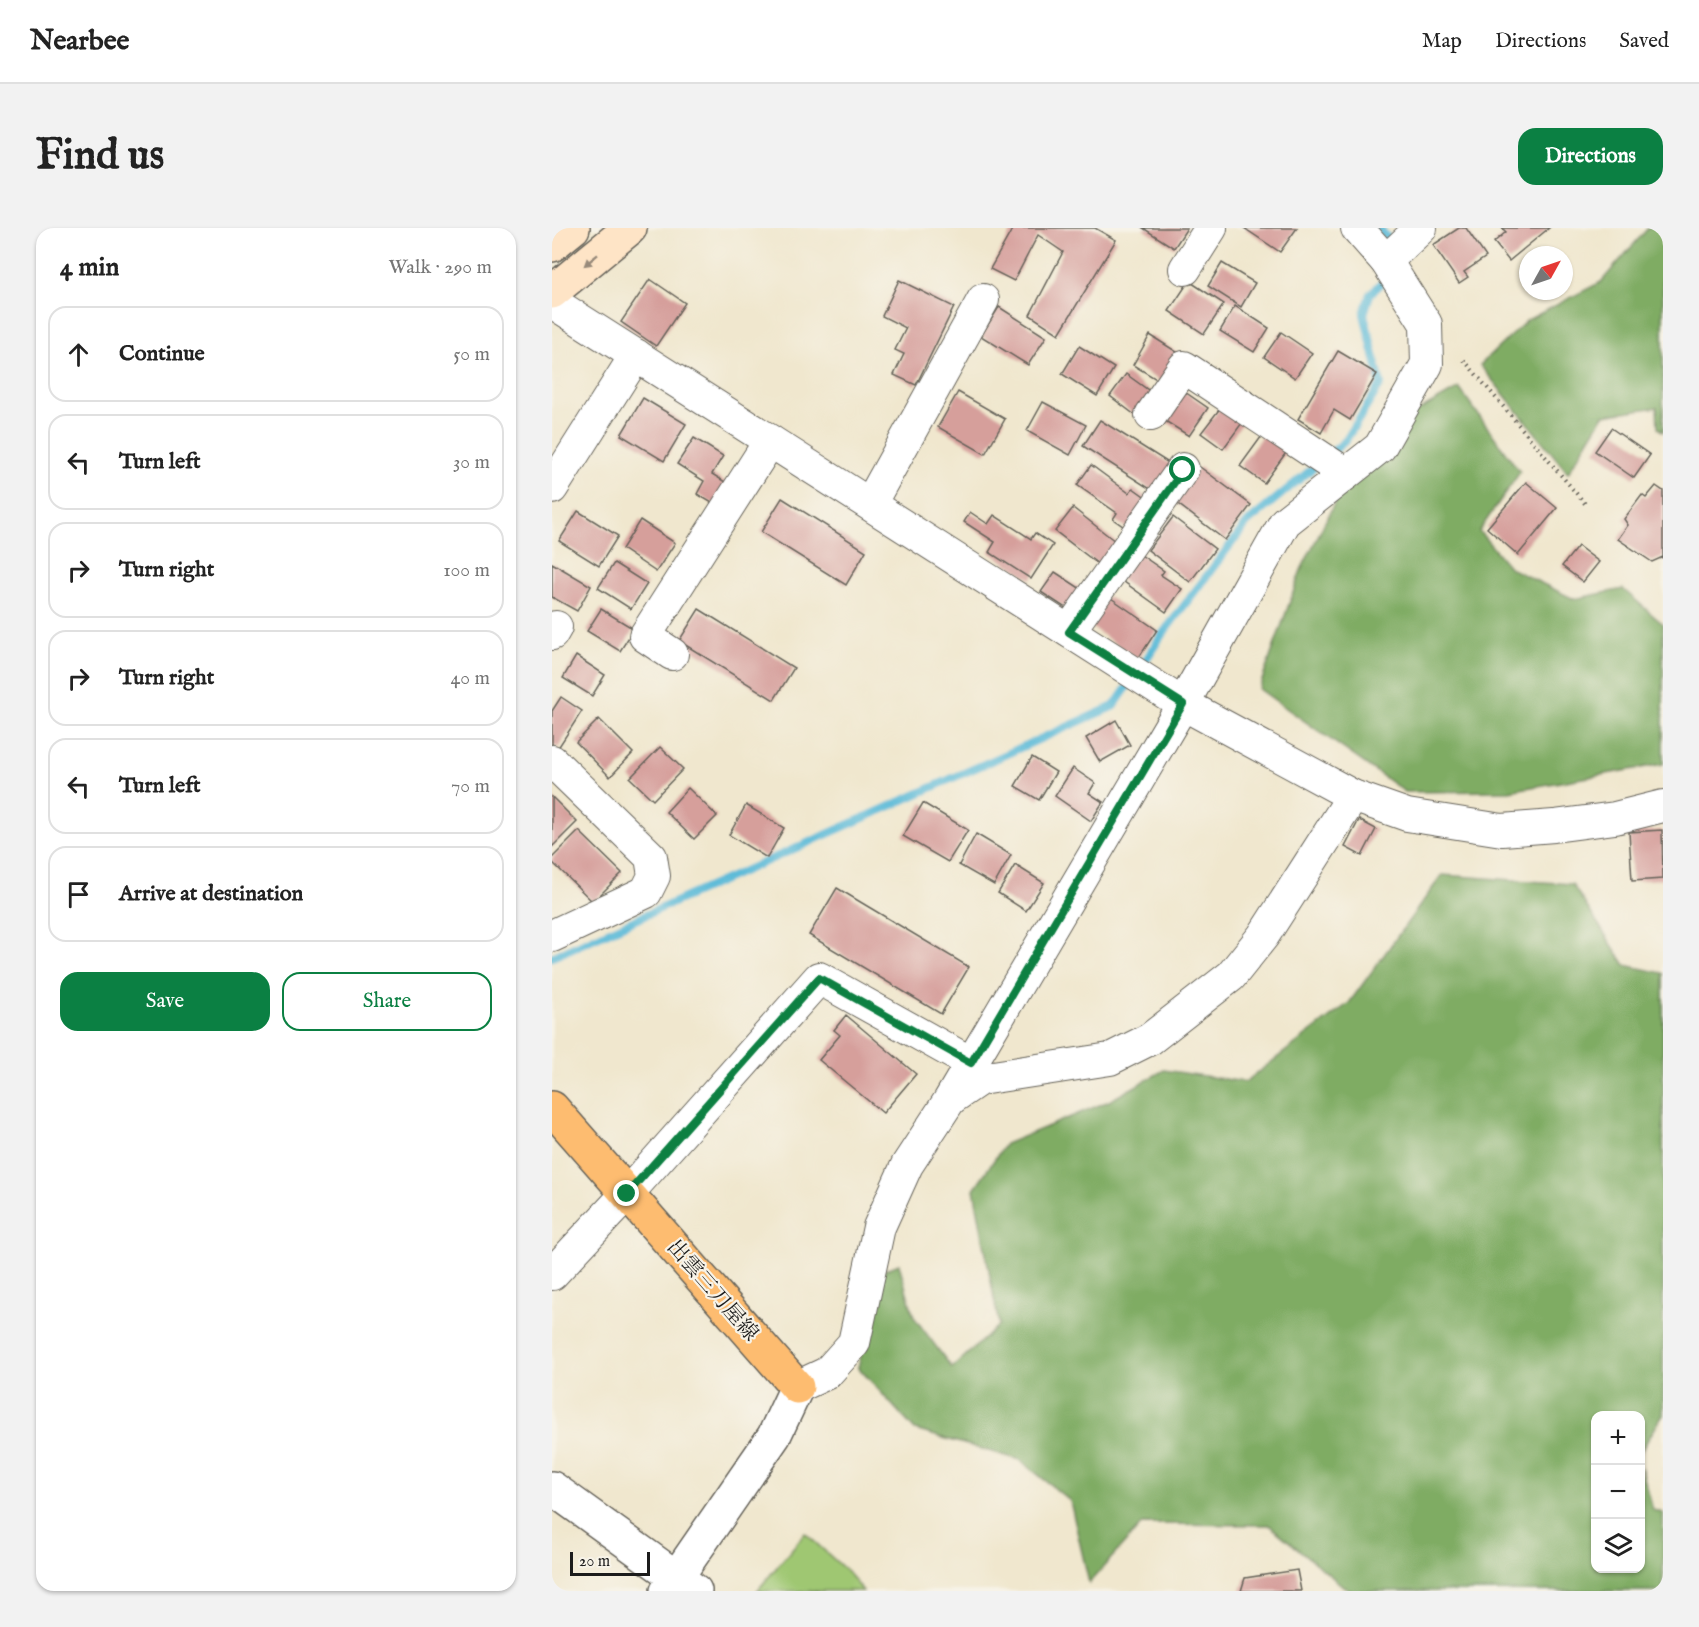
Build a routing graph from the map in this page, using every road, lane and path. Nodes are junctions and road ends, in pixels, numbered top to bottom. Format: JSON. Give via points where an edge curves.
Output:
{"nodes":[{"id":1,"x":573,"y":228,"type":"edge"},
{"id":2,"x":630,"y":228,"type":"edge"},
{"id":3,"x":1211,"y":228,"type":"edge"},
{"id":4,"x":1357,"y":228,"type":"edge"},
{"id":5,"x":1421,"y":228,"type":"edge"},
{"id":6,"x":552,"y":245,"type":"edge"},
{"id":7,"x":1386,"y":261,"type":"junction"},
{"id":8,"x":1185,"y":269,"type":"dead end"},
{"id":9,"x":552,"y":292,"type":"edge"},
{"id":10,"x":983,"y":300,"type":"dead end"},
{"id":11,"x":552,"y":302,"type":"edge"},
{"id":12,"x":636,"y":355,"type":"junction"},
{"id":13,"x":1464,"y":360,"type":"dead end"},
{"id":14,"x":1151,"y":415,"type":"dead end"},
{"id":15,"x":771,"y":441,"type":"junction"},
{"id":16,"x":1183,"y":470,"type":"dead end"},
{"id":17,"x":1346,"y":474,"type":"junction"},
{"id":18,"x":552,"y":488,"type":"edge"},
{"id":19,"x":870,"y":504,"type":"junction"},
{"id":20,"x":1587,"y":506,"type":"dead end"},
{"id":21,"x":1069,"y":632,"type":"junction"},
{"id":22,"x":672,"y":654,"type":"dead end"},
{"id":23,"x":1183,"y":704,"type":"junction"},
{"id":24,"x":552,"y":760,"type":"edge"},
{"id":25,"x":1353,"y":796,"type":"junction"},
{"id":26,"x":1663,"y":806,"type":"edge"},
{"id":27,"x":552,"y":936,"type":"edge"},
{"id":28,"x":971,"y":1063,"type":"junction"},
{"id":29,"x":949,"y":1101,"type":"junction"},
{"id":30,"x":552,"y":1108,"type":"edge"},
{"id":31,"x":552,"y":1131,"type":"edge"},
{"id":32,"x":627,"y":1194,"type":"junction"},
{"id":33,"x":552,"y":1274,"type":"edge"},
{"id":34,"x":797,"y":1387,"type":"junction"},
{"id":35,"x":552,"y":1488,"type":"edge"},
{"id":36,"x":679,"y":1586,"type":"edge"}],
"edges":[{"from":1,"to":6,"type":"main road"},
{"from":2,"to":9,"type":"main road","one_way":true},
{"from":3,"to":8,"type":"street"},
{"from":4,"to":7,"type":"street"},
{"from":5,"to":7,"type":"street"},
{"from":7,"to":17,"type":"street","via":[[1425,324],[1427,364],[1380,447]]},
{"from":10,"to":19,"type":"street"},
{"from":11,"to":12,"type":"street"},
{"from":12,"to":15,"type":"street"},
{"from":12,"to":18,"type":"street"},
{"from":13,"to":20,"type":"path"},
{"from":14,"to":17,"type":"street","via":[[1184,367]]},
{"from":15,"to":19,"type":"street"},
{"from":15,"to":22,"type":"street","via":[[645,636]]},
{"from":16,"to":21,"type":"street"},
{"from":17,"to":23,"type":"street","via":[[1285,522]]},
{"from":19,"to":21,"type":"street"},
{"from":21,"to":23,"type":"street"},
{"from":23,"to":25,"type":"street"},
{"from":23,"to":28,"type":"street"},
{"from":24,"to":27,"type":"street","via":[[651,857],[654,876],[646,892]]},
{"from":25,"to":26,"type":"street","via":[[1407,815],[1502,830],[1615,818]]},
{"from":25,"to":29,"type":"street","via":[[1263,936],[1231,976],[1150,1039],[1110,1059],[980,1079]]},
{"from":28,"to":29,"type":"street"},
{"from":28,"to":32,"type":"street","via":[[819,978]]},
{"from":29,"to":34,"type":"street","via":[[907,1165],[879,1227],[854,1344],[827,1373]]},
{"from":30,"to":32,"type":"main road","name":"出雲三刀屋線"},
{"from":31,"to":32,"type":"main road","name":"出雲三刀屋線"},
{"from":32,"to":33,"type":"street"},
{"from":32,"to":34,"type":"main road","name":"出雲三刀屋線"},
{"from":34,"to":36,"type":"street","via":[[774,1436]]},
{"from":35,"to":36,"type":"street"}]}
